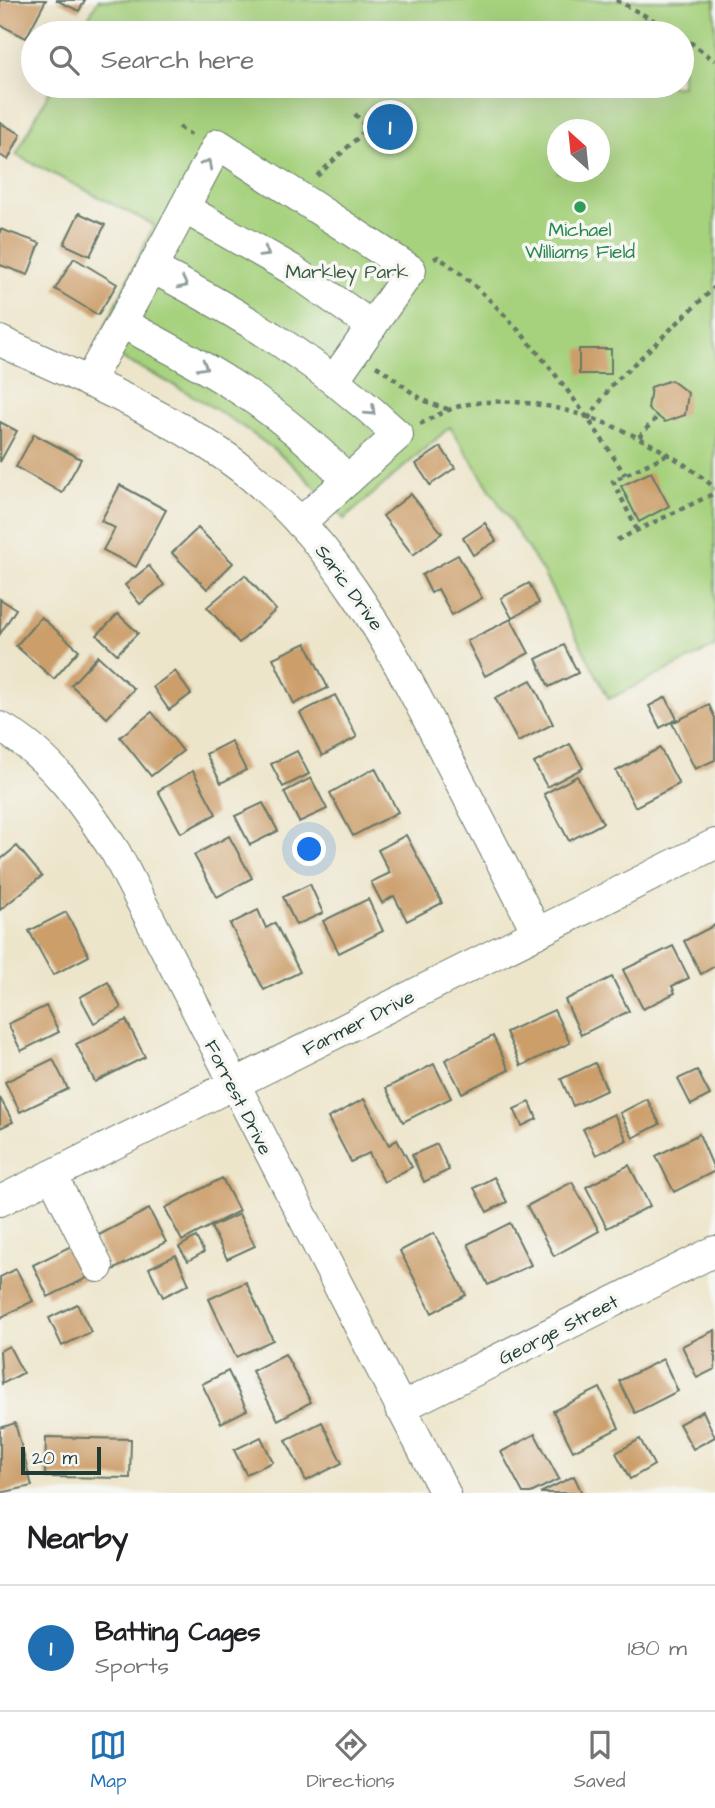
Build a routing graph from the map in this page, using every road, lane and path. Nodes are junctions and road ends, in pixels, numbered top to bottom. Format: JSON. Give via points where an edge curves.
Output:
{"nodes":[{"id":1,"x":616,"y":0,"type":"edge"},
{"id":2,"x":655,"y":21,"type":"edge"},
{"id":3,"x":694,"y":45,"type":"edge"},
{"id":4,"x":715,"y":61,"type":"edge"},
{"id":5,"x":355,"y":114,"type":"dead end"},
{"id":6,"x":368,"y":129,"type":"junction"},
{"id":7,"x":381,"y":144,"type":"dead end"},
{"id":8,"x":296,"y":196,"type":"junction"},
{"id":9,"x":184,"y":208,"type":"junction"},
{"id":10,"x":152,"y":268,"type":"junction"},
{"id":11,"x":411,"y":270,"type":"junction"},
{"id":12,"x":715,"y":287,"type":"edge"},
{"id":13,"x":122,"y":323,"type":"junction"},
{"id":14,"x":372,"y":326,"type":"junction"},
{"id":15,"x":0,"y":341,"type":"edge"},
{"id":16,"x":354,"y":352,"type":"junction"},
{"id":17,"x":334,"y":380,"type":"junction"},
{"id":18,"x":89,"y":382,"type":"junction"},
{"id":19,"x":449,"y":409,"type":"junction"},
{"id":20,"x":657,"y":416,"type":"dead end"},
{"id":21,"x":588,"y":419,"type":"junction"},
{"id":22,"x":398,"y":435,"type":"junction"},
{"id":23,"x":639,"y":437,"type":"junction"},
{"id":24,"x":669,"y":454,"type":"junction"},
{"id":25,"x":625,"y":475,"type":"junction"},
{"id":26,"x":348,"y":480,"type":"junction"},
{"id":27,"x":715,"y":491,"type":"edge"},
{"id":28,"x":300,"y":523,"type":"junction"},
{"id":29,"x":637,"y":530,"type":"junction"},
{"id":30,"x":617,"y":540,"type":"dead end"},
{"id":31,"x":0,"y":727,"type":"edge"},
{"id":32,"x":715,"y":844,"type":"edge"},
{"id":33,"x":537,"y":933,"type":"junction"},
{"id":34,"x":233,"y":1085,"type":"junction"},
{"id":35,"x":52,"y":1175,"type":"junction"},
{"id":36,"x":0,"y":1201,"type":"edge"},
{"id":37,"x":715,"y":1251,"type":"edge"},
{"id":38,"x":99,"y":1267,"type":"dead end"},
{"id":39,"x":400,"y":1408,"type":"junction"},
{"id":40,"x":445,"y":1493,"type":"edge"}],
"edges":[{"from":1,"to":2,"type":"path"},
{"from":3,"to":4,"type":"path"},
{"from":5,"to":6,"type":"path"},
{"from":6,"to":7,"type":"path"},
{"from":6,"to":8,"type":"path"},
{"from":9,"to":8,"type":"street","one_way":true,"via":[[218,144]]},
{"from":8,"to":11,"type":"street"},
{"from":9,"to":10,"type":"street"},
{"from":9,"to":14,"type":"street","one_way":true,"via":[[290,269]]},
{"from":10,"to":13,"type":"street"},
{"from":10,"to":17,"type":"street","one_way":true,"via":[[262,328]]},
{"from":11,"to":14,"type":"street"},
{"from":11,"to":21,"type":"path","via":[[438,257],[465,275],[526,340]]},
{"from":12,"to":21,"type":"path","via":[[612,385]]},
{"from":13,"to":18,"type":"street"},
{"from":13,"to":26,"type":"street","one_way":true,"via":[[202,365],[279,414]]},
{"from":14,"to":16,"type":"street"},
{"from":15,"to":18,"type":"street","name":"Saric Drive"},
{"from":16,"to":17,"type":"street"},
{"from":16,"to":19,"type":"path","via":[[409,393]]},
{"from":17,"to":22,"type":"street","one_way":true},
{"from":18,"to":28,"type":"street","name":"Saric Drive","via":[[158,415],[227,458]]},
{"from":19,"to":21,"type":"path","via":[[512,402]]},
{"from":19,"to":22,"type":"path"},
{"from":20,"to":23,"type":"path"},
{"from":21,"to":23,"type":"path"},
{"from":21,"to":25,"type":"path"},
{"from":22,"to":26,"type":"street"},
{"from":23,"to":24,"type":"path"},
{"from":24,"to":25,"type":"path"},
{"from":24,"to":27,"type":"path"},
{"from":25,"to":29,"type":"path","via":[[613,481]]},
{"from":26,"to":28,"type":"street"},
{"from":27,"to":29,"type":"path"},
{"from":28,"to":33,"type":"street","name":"Saric Drive","via":[[338,565],[389,643]]},
{"from":29,"to":30,"type":"path"},
{"from":31,"to":34,"type":"street","name":"Forrest Drive","via":[[47,763],[82,801],[110,843]]},
{"from":32,"to":33,"type":"street","name":"Farmer Drive"},
{"from":33,"to":34,"type":"street","name":"Farmer Drive"},
{"from":34,"to":35,"type":"street","name":"Farmer Drive"},
{"from":34,"to":39,"type":"street","name":"Forrest Drive"},
{"from":35,"to":36,"type":"street","name":"Farmer Drive"},
{"from":35,"to":38,"type":"street"},
{"from":37,"to":39,"type":"street","name":"George Street"},
{"from":39,"to":40,"type":"street","name":"Forrest Drive"}]}
